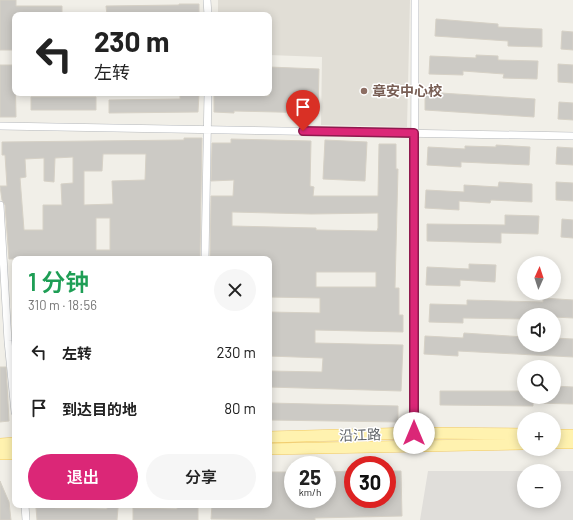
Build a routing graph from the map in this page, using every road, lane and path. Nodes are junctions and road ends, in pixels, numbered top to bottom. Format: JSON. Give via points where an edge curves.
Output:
{"nodes":[{"id":1,"x":207,"y":0,"type":"edge"},
{"id":2,"x":415,"y":0,"type":"edge"},
{"id":3,"x":208,"y":12,"type":"edge"},
{"id":4,"x":208,"y":96,"type":"edge"},
{"id":5,"x":0,"y":126,"type":"edge"},
{"id":6,"x":208,"y":130,"type":"junction"},
{"id":7,"x":414,"y":133,"type":"junction"},
{"id":8,"x":573,"y":136,"type":"edge"},
{"id":9,"x":0,"y":205,"type":"edge"},
{"id":10,"x":205,"y":256,"type":"edge"},
{"id":11,"x":12,"y":382,"type":"edge"},
{"id":12,"x":414,"y":433,"type":"junction"},
{"id":13,"x":517,"y":434,"type":"edge"},
{"id":14,"x":561,"y":435,"type":"edge"},
{"id":15,"x":573,"y":435,"type":"edge"},
{"id":16,"x":272,"y":437,"type":"edge"},
{"id":17,"x":12,"y":443,"type":"edge"},
{"id":18,"x":561,"y":443,"type":"edge"},
{"id":19,"x":573,"y":443,"type":"edge"},
{"id":20,"x":0,"y":444,"type":"edge"},
{"id":21,"x":517,"y":444,"type":"edge"},
{"id":22,"x":414,"y":445,"type":"junction"},
{"id":23,"x":272,"y":449,"type":"edge"},
{"id":24,"x":0,"y":454,"type":"edge"},
{"id":25,"x":12,"y":454,"type":"edge"},
{"id":26,"x":24,"y":508,"type":"edge"},
{"id":27,"x":26,"y":520,"type":"edge"}],
"edges":[{"from":1,"to":3,"type":"street"},
{"from":2,"to":7,"type":"street"},
{"from":4,"to":6,"type":"street"},
{"from":5,"to":6,"type":"street"},
{"from":6,"to":7,"type":"street"},
{"from":6,"to":10,"type":"street"},
{"from":7,"to":8,"type":"street"},
{"from":7,"to":12,"type":"street"},
{"from":9,"to":11,"type":"street"},
{"from":12,"to":13,"type":"main road","name":"沿江路"},
{"from":12,"to":16,"type":"main road","name":"沿江路"},
{"from":12,"to":22,"type":"street"},
{"from":14,"to":15,"type":"main road"},
{"from":17,"to":20,"type":"main road"},
{"from":18,"to":19,"type":"main road"},
{"from":21,"to":22,"type":"main road","name":"沿江路"},
{"from":22,"to":23,"type":"main road","name":"沿江路"},
{"from":24,"to":25,"type":"main road"},
{"from":26,"to":27,"type":"street"}]}
